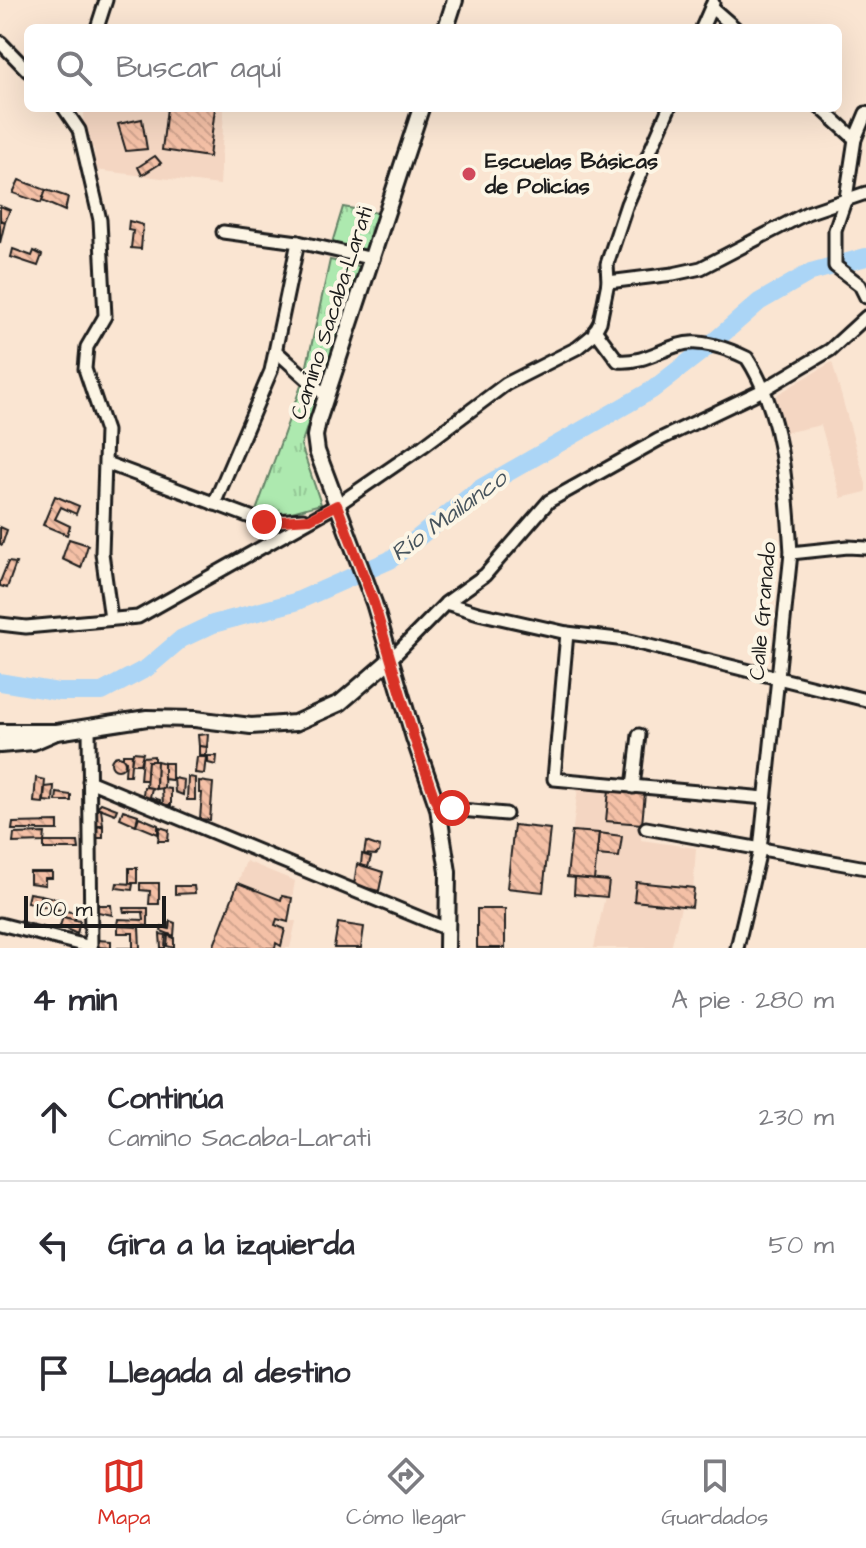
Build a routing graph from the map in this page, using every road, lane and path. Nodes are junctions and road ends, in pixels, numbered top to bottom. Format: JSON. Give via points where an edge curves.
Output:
{"nodes":[{"id":1,"x":106,"y":0,"type":"edge"},
{"id":2,"x":455,"y":0,"type":"edge"},
{"id":3,"x":713,"y":3,"type":"edge"},
{"id":4,"x":98,"y":24,"type":"edge"},
{"id":5,"x":447,"y":24,"type":"edge"},
{"id":6,"x":704,"y":24,"type":"edge"},
{"id":7,"x":731,"y":24,"type":"edge"},
{"id":8,"x":0,"y":42,"type":"edge"},
{"id":9,"x":24,"y":67,"type":"edge"},
{"id":10,"x":67,"y":112,"type":"edge"},
{"id":11,"x":77,"y":112,"type":"edge"},
{"id":12,"x":420,"y":112,"type":"edge"},
{"id":13,"x":667,"y":112,"type":"edge"},
{"id":14,"x":825,"y":112,"type":"edge"},
{"id":15,"x":866,"y":113,"type":"edge"},
{"id":16,"x":74,"y":121,"type":"junction"},
{"id":17,"x":855,"y":139,"type":"junction"},
{"id":18,"x":866,"y":193,"type":"edge"},
{"id":19,"x":846,"y":198,"type":"junction"},
{"id":20,"x":223,"y":232,"type":"dead end"},
{"id":21,"x":298,"y":242,"type":"junction"},
{"id":22,"x":373,"y":259,"type":"junction"},
{"id":23,"x":608,"y":282,"type":"junction"},
{"id":24,"x":866,"y":297,"type":"edge"},
{"id":25,"x":866,"y":317,"type":"edge"},
{"id":26,"x":595,"y":330,"type":"junction"},
{"id":27,"x":276,"y":351,"type":"junction"},
{"id":28,"x":763,"y":390,"type":"junction"},
{"id":29,"x":326,"y":396,"type":"junction"},
{"id":30,"x":106,"y":463,"type":"junction"},
{"id":31,"x":214,"y":504,"type":"junction"},
{"id":32,"x":337,"y":505,"type":"junction"},
{"id":33,"x":310,"y":519,"type":"junction"},
{"id":34,"x":866,"y":548,"type":"edge"},
{"id":35,"x":791,"y":553,"type":"junction"},
{"id":36,"x":446,"y":603,"type":"junction"},
{"id":37,"x":111,"y":619,"type":"junction"},
{"id":38,"x":0,"y":624,"type":"edge"},
{"id":39,"x":567,"y":633,"type":"junction"},
{"id":40,"x":391,"y":659,"type":"junction"},
{"id":41,"x":776,"y":678,"type":"junction"},
{"id":42,"x":866,"y":700,"type":"edge"},
{"id":43,"x":89,"y":727,"type":"junction"},
{"id":44,"x":0,"y":732,"type":"edge"},
{"id":45,"x":57,"y":732,"type":"junction"},
{"id":46,"x":639,"y":735,"type":"dead end"},
{"id":47,"x":0,"y":745,"type":"edge"},
{"id":48,"x":89,"y":781,"type":"junction"},
{"id":49,"x":633,"y":787,"type":"junction"},
{"id":50,"x":765,"y":798,"type":"junction"},
{"id":51,"x":438,"y":808,"type":"junction"},
{"id":52,"x":506,"y":814,"type":"dead end"},
{"id":53,"x":646,"y":828,"type":"dead end"},
{"id":54,"x":760,"y":850,"type":"junction"},
{"id":55,"x":866,"y":868,"type":"edge"},
{"id":56,"x":0,"y":924,"type":"edge"},
{"id":57,"x":447,"y":929,"type":"junction"},
{"id":58,"x":91,"y":947,"type":"edge"},
{"id":59,"x":447,"y":948,"type":"edge"},
{"id":60,"x":737,"y":948,"type":"edge"}],
"edges":[{"from":1,"to":4,"type":"street"},
{"from":2,"to":5,"type":"main road"},
{"from":3,"to":6,"type":"street"},
{"from":3,"to":7,"type":"street"},
{"from":8,"to":9,"type":"street"},
{"from":10,"to":16,"type":"street"},
{"from":11,"to":16,"type":"street"},
{"from":12,"to":22,"type":"main road","name":"Camino Sacaba-Larati"},
{"from":13,"to":23,"type":"street","via":[[627,204],[607,264]]},
{"from":14,"to":17,"type":"street"},
{"from":15,"to":17,"type":"street"},
{"from":16,"to":30,"type":"street","via":[[100,220],[105,316],[87,347],[85,369],[106,431]]},
{"from":17,"to":19,"type":"street"},
{"from":18,"to":19,"type":"street"},
{"from":19,"to":23,"type":"street","via":[[701,268]]},
{"from":19,"to":24,"type":"street","via":[[835,230],[835,266],[860,285]]},
{"from":20,"to":21,"type":"street"},
{"from":21,"to":22,"type":"street"},
{"from":21,"to":27,"type":"street"},
{"from":22,"to":29,"type":"main road","name":"Camino Sacaba-Larati"},
{"from":23,"to":26,"type":"street"},
{"from":25,"to":28,"type":"street","via":[[830,350]]},
{"from":26,"to":28,"type":"street","name":"Calle Granado","via":[[618,361],[632,362],[683,343],[724,348],[747,358]]},
{"from":26,"to":32,"type":"street","via":[[577,348],[506,384]]},
{"from":27,"to":29,"type":"street"},
{"from":27,"to":31,"type":"street"},
{"from":28,"to":35,"type":"street","name":"Calle Granado","via":[[776,430]]},
{"from":28,"to":36,"type":"street","via":[[549,501],[485,575]]},
{"from":29,"to":32,"type":"main road","name":"Camino Sacaba-Larati","via":[[315,436]]},
{"from":30,"to":31,"type":"street"},
{"from":30,"to":37,"type":"street","via":[[102,553]]},
{"from":31,"to":33,"type":"street","via":[[264,522]]},
{"from":32,"to":33,"type":"street"},
{"from":32,"to":40,"type":"main road","name":"Camino Sacaba-Larati"},
{"from":33,"to":37,"type":"street","via":[[138,617]]},
{"from":34,"to":35,"type":"street"},
{"from":35,"to":41,"type":"street","name":"Calle Granado"},
{"from":36,"to":39,"type":"street"},
{"from":36,"to":40,"type":"street"},
{"from":37,"to":38,"type":"street","via":[[26,627]]},
{"from":39,"to":41,"type":"street","via":[[626,640]]},
{"from":39,"to":49,"type":"street","via":[[554,779]]},
{"from":40,"to":43,"type":"main road","via":[[340,703],[295,723],[251,726],[147,718]]},
{"from":40,"to":51,"type":"main road","name":"Camino Sacaba-Larati"},
{"from":41,"to":42,"type":"street"},
{"from":41,"to":50,"type":"street","name":"Calle Granado"},
{"from":43,"to":45,"type":"main road"},
{"from":43,"to":48,"type":"street"},
{"from":44,"to":45,"type":"main road"},
{"from":45,"to":47,"type":"main road","via":[[33,742]]},
{"from":46,"to":49,"type":"street"},
{"from":48,"to":57,"type":"street"},
{"from":48,"to":58,"type":"street"},
{"from":49,"to":50,"type":"street"},
{"from":50,"to":54,"type":"street","name":"Calle Granado"},
{"from":51,"to":52,"type":"street"},
{"from":51,"to":57,"type":"main road","name":"Camino Sacaba-Larati","via":[[448,872]]},
{"from":53,"to":54,"type":"street"},
{"from":54,"to":55,"type":"street"},
{"from":54,"to":60,"type":"street","name":"Calle Granado"},
{"from":56,"to":58,"type":"street"},
{"from":57,"to":59,"type":"main road","name":"Camino Sacaba-Larati"}]}
